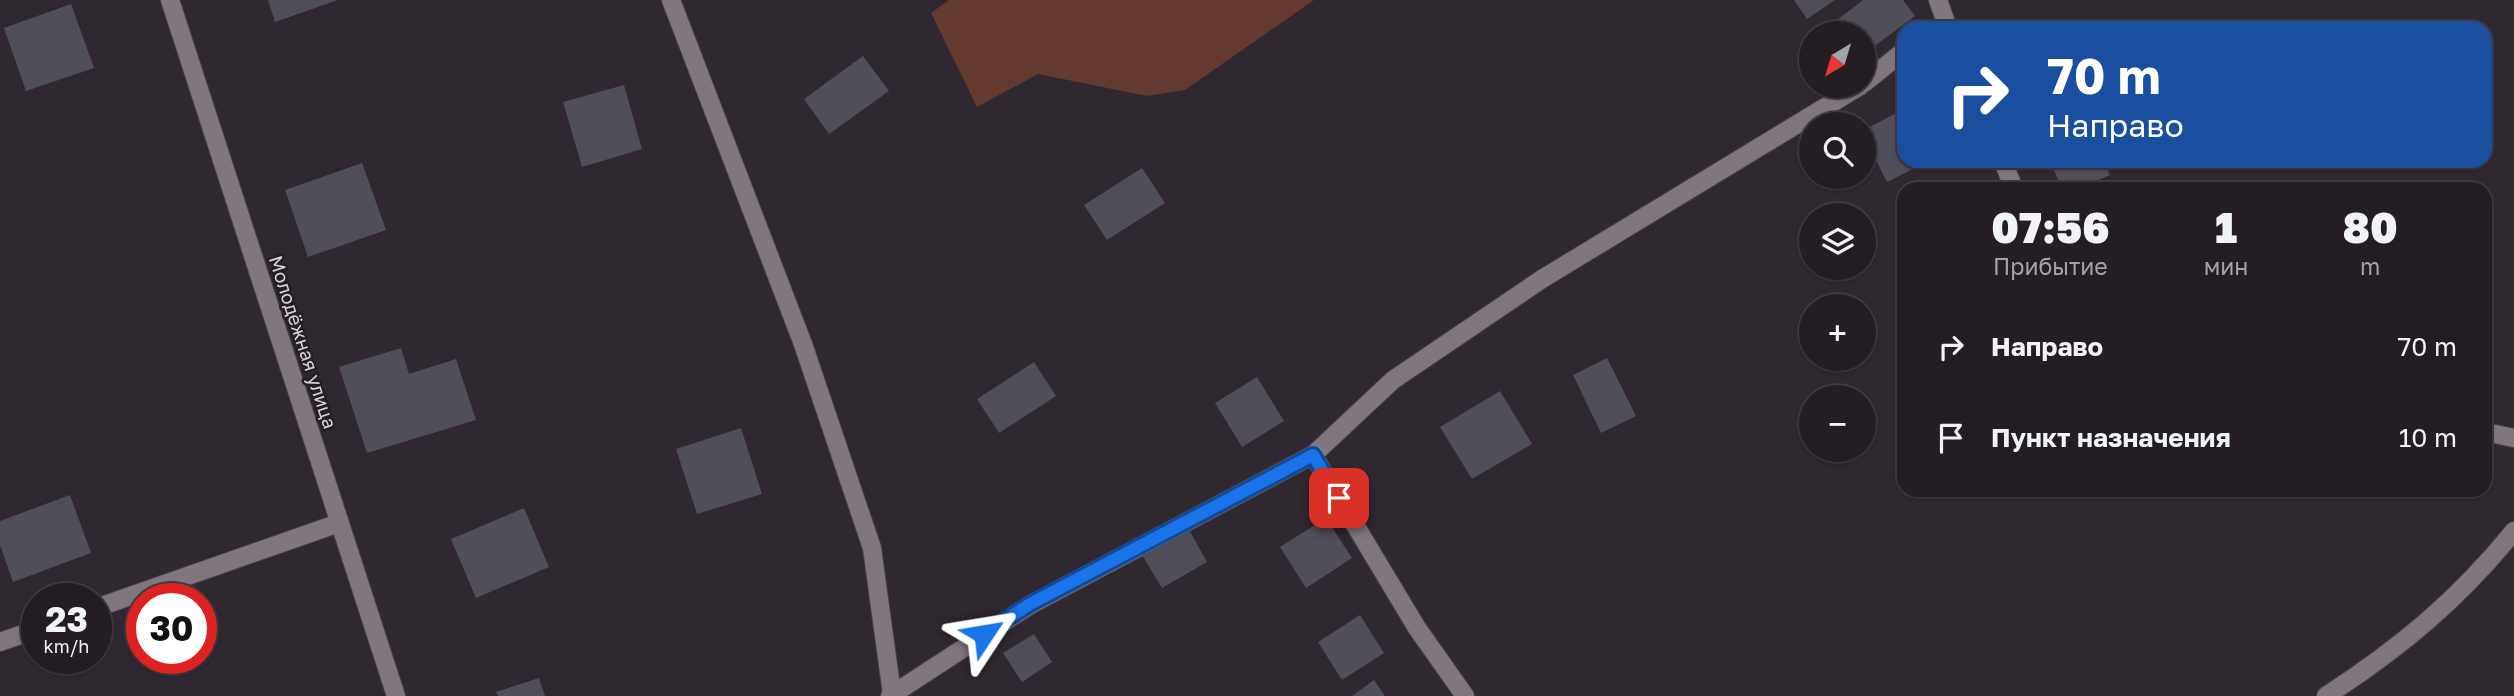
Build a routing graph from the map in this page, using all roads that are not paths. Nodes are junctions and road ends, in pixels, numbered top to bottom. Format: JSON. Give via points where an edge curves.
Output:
{"nodes":[{"id":1,"x":170,"y":0,"type":"edge"},
{"id":2,"x":671,"y":0,"type":"edge"},
{"id":3,"x":1938,"y":0,"type":"edge"},
{"id":4,"x":1941,"y":21,"type":"edge"},
{"id":5,"x":1897,"y":56,"type":"edge"},
{"id":6,"x":1876,"y":73,"type":"edge"},
{"id":7,"x":1839,"y":98,"type":"edge"},
{"id":8,"x":2492,"y":433,"type":"edge"},
{"id":9,"x":2514,"y":438,"type":"edge"},
{"id":10,"x":1313,"y":455,"type":"junction"},
{"id":11,"x":339,"y":523,"type":"junction"},
{"id":12,"x":2514,"y":531,"type":"edge"},
{"id":13,"x":112,"y":602,"type":"edge"},
{"id":14,"x":21,"y":635,"type":"edge"},
{"id":15,"x":0,"y":642,"type":"edge"},
{"id":16,"x":891,"y":695,"type":"edge"},
{"id":17,"x":396,"y":696,"type":"edge"},
{"id":18,"x":1465,"y":696,"type":"edge"},
{"id":19,"x":2326,"y":696,"type":"edge"}],
"edges":[{"from":1,"to":11,"type":"street","name":"Молодёжная улица"},
{"from":2,"to":16,"type":"street","via":[[803,344],[872,548]]},
{"from":3,"to":4,"type":"street"},
{"from":5,"to":6,"type":"street"},
{"from":7,"to":10,"type":"street","via":[[1542,279],[1393,380]]},
{"from":8,"to":9,"type":"street"},
{"from":10,"to":16,"type":"street","via":[[1030,604]]},
{"from":10,"to":18,"type":"street","via":[[1417,628]]},
{"from":11,"to":13,"type":"street"},
{"from":11,"to":17,"type":"street","name":"Молодёжная улица"},
{"from":12,"to":19,"type":"street","via":[[2484,569],[2417,633]]},
{"from":14,"to":15,"type":"street"}]}
